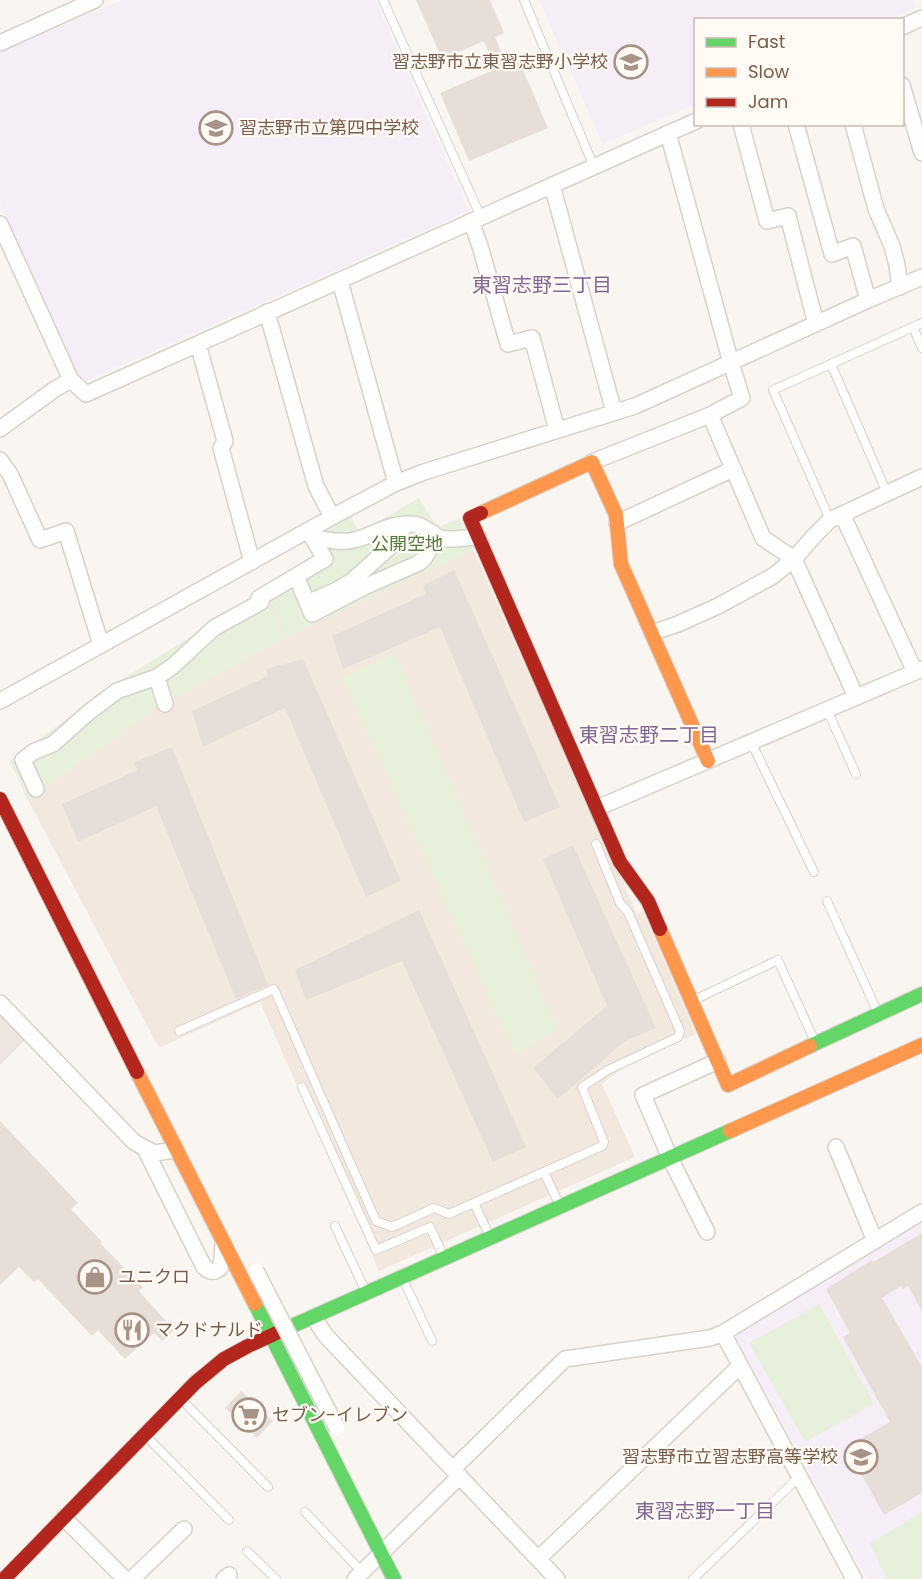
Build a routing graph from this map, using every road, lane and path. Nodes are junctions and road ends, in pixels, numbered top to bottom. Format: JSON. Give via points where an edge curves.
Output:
{"nodes":[{"id":1,"x":94,"y":0,"type":"edge"},
{"id":2,"x":383,"y":0,"type":"edge"},
{"id":3,"x":524,"y":0,"type":"edge"},
{"id":4,"x":922,"y":18,"type":"edge"},
{"id":5,"x":904,"y":27,"type":"edge"},
{"id":6,"x":0,"y":43,"type":"edge"},
{"id":7,"x":904,"y":89,"type":"edge"},
{"id":8,"x":694,"y":122,"type":"edge"},
{"id":9,"x":742,"y":126,"type":"edge"},
{"id":10,"x":797,"y":126,"type":"edge"},
{"id":11,"x":854,"y":126,"type":"edge"},
{"id":12,"x":668,"y":133,"type":"junction"},
{"id":13,"x":922,"y":153,"type":"edge"},
{"id":14,"x":594,"y":167,"type":"junction"},
{"id":15,"x":552,"y":185,"type":"junction"},
{"id":16,"x":476,"y":219,"type":"junction"},
{"id":17,"x":0,"y":224,"type":"edge"},
{"id":18,"x":922,"y":277,"type":"edge"},
{"id":19,"x":340,"y":281,"type":"junction"},
{"id":20,"x":900,"y":287,"type":"junction"},
{"id":21,"x":868,"y":300,"type":"junction"},
{"id":22,"x":267,"y":312,"type":"junction"},
{"id":23,"x":922,"y":323,"type":"edge"},
{"id":24,"x":816,"y":324,"type":"junction"},
{"id":25,"x":913,"y":327,"type":"junction"},
{"id":26,"x":198,"y":344,"type":"junction"},
{"id":27,"x":922,"y":348,"type":"edge"},
{"id":28,"x":731,"y":363,"type":"junction"},
{"id":29,"x":831,"y":364,"type":"junction"},
{"id":30,"x":71,"y":380,"type":"junction"},
{"id":31,"x":614,"y":412,"type":"junction"},
{"id":32,"x":710,"y":415,"type":"junction"},
{"id":33,"x":0,"y":429,"type":"edge"},
{"id":34,"x":557,"y":430,"type":"junction"},
{"id":35,"x":0,"y":460,"type":"edge"},
{"id":36,"x":592,"y":462,"type":"junction"},
{"id":37,"x":734,"y":469,"type":"junction"},
{"id":38,"x":922,"y":477,"type":"edge"},
{"id":39,"x":396,"y":483,"type":"junction"},
{"id":40,"x":887,"y":493,"type":"junction"},
{"id":41,"x":332,"y":517,"type":"junction"},
{"id":42,"x":836,"y":517,"type":"junction"},
{"id":43,"x":617,"y":523,"type":"junction"},
{"id":44,"x":406,"y":524,"type":"junction"},
{"id":45,"x":432,"y":532,"type":"junction"},
{"id":46,"x":478,"y":537,"type":"junction"},
{"id":47,"x":794,"y":559,"type":"junction"},
{"id":48,"x":252,"y":562,"type":"junction"},
{"id":49,"x":296,"y":576,"type":"junction"},
{"id":50,"x":307,"y":603,"type":"junction"},
{"id":51,"x":652,"y":633,"type":"junction"},
{"id":52,"x":101,"y":645,"type":"junction"},
{"id":53,"x":919,"y":670,"type":"edge"},
{"id":54,"x":157,"y":677,"type":"junction"},
{"id":55,"x":163,"y":696,"type":"dead end"},
{"id":56,"x":856,"y":697,"type":"junction"},
{"id":57,"x":0,"y":701,"type":"edge"},
{"id":58,"x":827,"y":710,"type":"junction"},
{"id":59,"x":751,"y":742,"type":"junction"},
{"id":60,"x":708,"y":760,"type":"junction"},
{"id":61,"x":856,"y":774,"type":"dead end"},
{"id":62,"x":36,"y":789,"type":"dead end"},
{"id":63,"x":0,"y":799,"type":"edge"},
{"id":64,"x":597,"y":808,"type":"junction"},
{"id":65,"x":596,"y":844,"type":"dead end"},
{"id":66,"x":814,"y":872,"type":"dead end"},
{"id":67,"x":827,"y":901,"type":"dead end"},
{"id":68,"x":922,"y":994,"type":"edge"},
{"id":69,"x":692,"y":1001,"type":"junction"},
{"id":70,"x":0,"y":1003,"type":"edge"},
{"id":71,"x":879,"y":1014,"type":"junction"},
{"id":72,"x":179,"y":1031,"type":"dead end"},
{"id":73,"x":816,"y":1044,"type":"junction"},
{"id":74,"x":922,"y":1045,"type":"edge"},
{"id":75,"x":718,"y":1061,"type":"junction"},
{"id":76,"x":302,"y":1087,"type":"dead end"},
{"id":77,"x":836,"y":1147,"type":"dead end"},
{"id":78,"x":145,"y":1149,"type":"junction"},
{"id":79,"x":176,"y":1150,"type":"junction"},
{"id":80,"x":670,"y":1158,"type":"junction"},
{"id":81,"x":544,"y":1172,"type":"junction"},
{"id":82,"x":474,"y":1203,"type":"junction"},
{"id":83,"x":560,"y":1207,"type":"junction"},
{"id":84,"x":922,"y":1212,"type":"edge"},
{"id":85,"x":335,"y":1226,"type":"dead end"},
{"id":86,"x":707,"y":1232,"type":"dead end"},
{"id":87,"x":490,"y":1239,"type":"junction"},
{"id":88,"x":875,"y":1241,"type":"junction"},
{"id":89,"x":223,"y":1243,"type":"junction"},
{"id":90,"x":444,"y":1259,"type":"junction"},
{"id":91,"x":256,"y":1271,"type":"dead end"},
{"id":92,"x":403,"y":1278,"type":"junction"},
{"id":93,"x":367,"y":1294,"type":"junction"},
{"id":94,"x":314,"y":1317,"type":"junction"},
{"id":95,"x":723,"y":1333,"type":"junction"},
{"id":96,"x":270,"y":1336,"type":"junction"},
{"id":97,"x":432,"y":1341,"type":"dead end"},
{"id":98,"x":740,"y":1366,"type":"junction"},
{"id":99,"x":180,"y":1398,"type":"junction"},
{"id":100,"x":337,"y":1428,"type":"dead end"},
{"id":101,"x":145,"y":1435,"type":"junction"},
{"id":102,"x":457,"y":1473,"type":"junction"},
{"id":103,"x":800,"y":1476,"type":"junction"},
{"id":104,"x":268,"y":1487,"type":"dead end"},
{"id":105,"x":304,"y":1512,"type":"dead end"},
{"id":106,"x":63,"y":1518,"type":"junction"},
{"id":107,"x":229,"y":1520,"type":"dead end"},
{"id":108,"x":184,"y":1529,"type":"dead end"},
{"id":109,"x":247,"y":1551,"type":"dead end"},
{"id":110,"x":381,"y":1554,"type":"junction"},
{"id":111,"x":538,"y":1559,"type":"junction"},
{"id":112,"x":13,"y":1576,"type":"edge"},
{"id":113,"x":358,"y":1576,"type":"edge"},
{"id":114,"x":125,"y":1579,"type":"edge"},
{"id":115,"x":132,"y":1579,"type":"edge"},
{"id":116,"x":276,"y":1579,"type":"edge"},
{"id":117,"x":394,"y":1579,"type":"edge"},
{"id":118,"x":557,"y":1579,"type":"edge"},
{"id":119,"x":693,"y":1579,"type":"edge"},
{"id":120,"x":854,"y":1579,"type":"edge"}],
"edges":[{"from":1,"to":6,"type":"street"},
{"from":2,"to":16,"type":"lane"},
{"from":3,"to":14,"type":"lane"},
{"from":4,"to":5,"type":"street"},
{"from":7,"to":13,"type":"street"},
{"from":8,"to":12,"type":"street"},
{"from":9,"to":24,"type":"street","via":[[767,221],[788,216]]},
{"from":10,"to":21,"type":"street","via":[[832,254],[853,246]]},
{"from":11,"to":20,"type":"street","via":[[876,209],[892,246]]},
{"from":12,"to":14,"type":"street"},
{"from":12,"to":28,"type":"street"},
{"from":14,"to":15,"type":"street"},
{"from":15,"to":16,"type":"street"},
{"from":15,"to":31,"type":"street"},
{"from":16,"to":19,"type":"street"},
{"from":16,"to":34,"type":"street","via":[[508,344],[532,338]]},
{"from":17,"to":30,"type":"street"},
{"from":18,"to":20,"type":"street"},
{"from":19,"to":22,"type":"street"},
{"from":19,"to":39,"type":"street"},
{"from":20,"to":21,"type":"street"},
{"from":21,"to":24,"type":"street"},
{"from":22,"to":26,"type":"street"},
{"from":22,"to":41,"type":"street","via":[[316,486]]},
{"from":23,"to":25,"type":"lane"},
{"from":24,"to":28,"type":"street"},
{"from":25,"to":27,"type":"lane"},
{"from":25,"to":29,"type":"lane"},
{"from":26,"to":30,"type":"street","via":[[86,394]]},
{"from":26,"to":48,"type":"street"},
{"from":28,"to":31,"type":"street"},
{"from":28,"to":32,"type":"street","via":[[742,398]]},
{"from":29,"to":40,"type":"lane"},
{"from":29,"to":42,"type":"lane","via":[[773,390]]},
{"from":30,"to":33,"type":"street"},
{"from":31,"to":34,"type":"street"},
{"from":32,"to":36,"type":"street"},
{"from":32,"to":37,"type":"street"},
{"from":34,"to":39,"type":"street"},
{"from":35,"to":52,"type":"street","via":[[40,540],[66,531]]},
{"from":36,"to":43,"type":"street"},
{"from":36,"to":46,"type":"street","via":[[470,518]]},
{"from":37,"to":43,"type":"street"},
{"from":37,"to":47,"type":"street","via":[[763,538]]},
{"from":38,"to":40,"type":"street"},
{"from":39,"to":41,"type":"street"},
{"from":40,"to":42,"type":"street"},
{"from":41,"to":48,"type":"street"},
{"from":42,"to":47,"type":"street"},
{"from":42,"to":53,"type":"street"},
{"from":43,"to":51,"type":"street","via":[[621,564]]},
{"from":44,"to":45,"type":"street"},
{"from":44,"to":49,"type":"street","via":[[386,527],[354,540],[312,537],[325,559]]},
{"from":44,"to":50,"type":"street","via":[[393,544],[352,581]]},
{"from":45,"to":46,"type":"street","via":[[442,538]]},
{"from":45,"to":50,"type":"street","via":[[430,549],[419,563],[312,614]]},
{"from":46,"to":64,"type":"street"},
{"from":47,"to":51,"type":"street","via":[[774,576],[718,606]]},
{"from":47,"to":56,"type":"street"},
{"from":48,"to":52,"type":"street"},
{"from":49,"to":50,"type":"street"},
{"from":49,"to":54,"type":"street","via":[[259,598],[261,602],[214,628]]},
{"from":51,"to":60,"type":"street"},
{"from":52,"to":57,"type":"street"},
{"from":53,"to":56,"type":"street"},
{"from":54,"to":55,"type":"street"},
{"from":54,"to":62,"type":"street","via":[[117,691],[53,744],[23,760]]},
{"from":56,"to":58,"type":"street"},
{"from":58,"to":59,"type":"street"},
{"from":58,"to":61,"type":"lane"},
{"from":59,"to":60,"type":"street"},
{"from":59,"to":66,"type":"lane"},
{"from":60,"to":64,"type":"street"},
{"from":63,"to":79,"type":"street"},
{"from":64,"to":69,"type":"street","via":[[620,862],[648,901]]},
{"from":65,"to":81,"type":"lane","via":[[680,1031],[678,1037],[608,1070],[582,1087],[604,1142]]},
{"from":67,"to":71,"type":"lane"},
{"from":68,"to":71,"type":"street"},
{"from":69,"to":73,"type":"lane","via":[[778,960]]},
{"from":69,"to":75,"type":"street"},
{"from":70,"to":78,"type":"street"},
{"from":71,"to":73,"type":"street"},
{"from":72,"to":82,"type":"lane","via":[[274,989],[376,1221],[392,1227],[434,1208],[449,1215]]},
{"from":73,"to":75,"type":"street","via":[[728,1085]]},
{"from":74,"to":80,"type":"street"},
{"from":75,"to":80,"type":"street","via":[[643,1095]]},
{"from":76,"to":90,"type":"lane","via":[[376,1250],[430,1227]]},
{"from":77,"to":88,"type":"street"},
{"from":78,"to":79,"type":"street","via":[[154,1153]]},
{"from":78,"to":89,"type":"street","via":[[209,1271],[220,1268]]},
{"from":79,"to":89,"type":"street"},
{"from":80,"to":83,"type":"street"},
{"from":80,"to":86,"type":"street"},
{"from":81,"to":82,"type":"lane"},
{"from":81,"to":83,"type":"lane"},
{"from":82,"to":87,"type":"lane"},
{"from":83,"to":87,"type":"street"},
{"from":84,"to":88,"type":"street"},
{"from":85,"to":93,"type":"lane"},
{"from":87,"to":90,"type":"street"},
{"from":88,"to":95,"type":"street"},
{"from":89,"to":96,"type":"street"},
{"from":90,"to":92,"type":"street"},
{"from":91,"to":100,"type":"street","bridge":true},
{"from":92,"to":93,"type":"street"},
{"from":92,"to":97,"type":"lane"},
{"from":93,"to":94,"type":"street"},
{"from":94,"to":96,"type":"street"},
{"from":94,"to":102,"type":"street","via":[[326,1336]]},
{"from":95,"to":98,"type":"street"},
{"from":95,"to":102,"type":"street","via":[[565,1359]]},
{"from":96,"to":99,"type":"street","via":[[224,1359]]},
{"from":96,"to":110,"type":"street"},
{"from":98,"to":103,"type":"street"},
{"from":98,"to":111,"type":"street"},
{"from":99,"to":101,"type":"street"},
{"from":99,"to":104,"type":"lane"},
{"from":101,"to":106,"type":"street"},
{"from":101,"to":107,"type":"lane"},
{"from":102,"to":110,"type":"street"},
{"from":102,"to":111,"type":"street"},
{"from":103,"to":119,"type":"lane"},
{"from":103,"to":120,"type":"street"},
{"from":105,"to":113,"type":"lane"},
{"from":106,"to":112,"type":"street"},
{"from":106,"to":114,"type":"street"},
{"from":108,"to":115,"type":"street"},
{"from":109,"to":116,"type":"lane"},
{"from":110,"to":113,"type":"street"},
{"from":110,"to":117,"type":"street"},
{"from":111,"to":118,"type":"street"}]}
